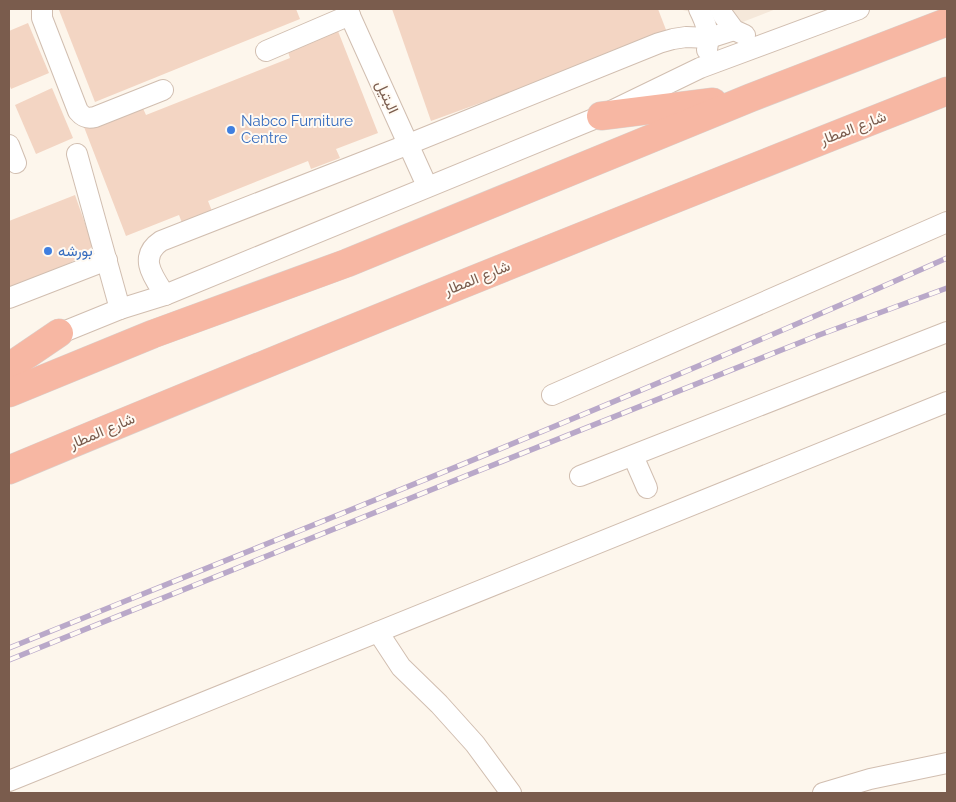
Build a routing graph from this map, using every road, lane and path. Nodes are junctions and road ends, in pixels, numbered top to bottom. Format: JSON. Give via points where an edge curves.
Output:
{"nodes":[{"id":1,"x":42,"y":9,"type":"edge"},
{"id":2,"x":699,"y":9,"type":"edge"},
{"id":3,"x":720,"y":9,"type":"edge"},
{"id":4,"x":859,"y":9,"type":"edge"},
{"id":5,"x":348,"y":12,"type":"edge"},
{"id":6,"x":947,"y":22,"type":"edge"},
{"id":7,"x":734,"y":30,"type":"junction"},
{"id":8,"x":709,"y":38,"type":"junction"},
{"id":9,"x":774,"y":41,"type":"junction"},
{"id":10,"x":266,"y":51,"type":"dead end"},
{"id":11,"x":700,"y":68,"type":"junction"},
{"id":12,"x":163,"y":90,"type":"dead end"},
{"id":13,"x":947,"y":91,"type":"edge"},
{"id":14,"x":750,"y":98,"type":"junction"},
{"id":15,"x":601,"y":116,"type":"junction"},
{"id":16,"x":408,"y":144,"type":"junction"},
{"id":17,"x":77,"y":154,"type":"dead end"},
{"id":18,"x":427,"y":186,"type":"junction"},
{"id":19,"x":947,"y":222,"type":"edge"},
{"id":20,"x":107,"y":260,"type":"junction"},
{"id":21,"x":164,"y":295,"type":"junction"},
{"id":22,"x":9,"y":298,"type":"edge"},
{"id":23,"x":120,"y":310,"type":"junction"},
{"id":24,"x":947,"y":332,"type":"edge"},
{"id":25,"x":60,"y":334,"type":"junction"},
{"id":26,"x":9,"y":354,"type":"edge"},
{"id":27,"x":9,"y":367,"type":"edge"},
{"id":28,"x":9,"y":393,"type":"edge"},
{"id":29,"x":552,"y":395,"type":"dead end"},
{"id":30,"x":947,"y":402,"type":"edge"},
{"id":31,"x":633,"y":456,"type":"junction"},
{"id":32,"x":9,"y":470,"type":"edge"},
{"id":33,"x":580,"y":476,"type":"dead end"},
{"id":34,"x":647,"y":488,"type":"dead end"},
{"id":35,"x":378,"y":632,"type":"junction"},
{"id":36,"x":947,"y":763,"type":"edge"},
{"id":37,"x":9,"y":781,"type":"edge"},
{"id":38,"x":511,"y":793,"type":"edge"},
{"id":39,"x":823,"y":793,"type":"edge"}],
"edges":[{"from":1,"to":12,"type":"street","via":[[42,18],[75,102],[85,118]]},
{"from":2,"to":8,"type":"street"},
{"from":3,"to":7,"type":"street"},
{"from":4,"to":9,"type":"street"},
{"from":5,"to":10,"type":"street"},
{"from":5,"to":16,"type":"street","name":"البتيل"},
{"from":6,"to":14,"type":"highway"},
{"from":7,"to":8,"type":"street"},
{"from":7,"to":9,"type":"street","via":[[750,38]]},
{"from":8,"to":11,"type":"street"},
{"from":8,"to":16,"type":"street","via":[[686,37],[659,43]]},
{"from":9,"to":11,"type":"street"},
{"from":11,"to":15,"type":"street"},
{"from":13,"to":32,"type":"highway","name":"شارع المطار","via":[[243,372]]},
{"from":14,"to":15,"type":"highway"},
{"from":14,"to":28,"type":"highway","via":[[347,263],[153,334]]},
{"from":15,"to":18,"type":"street"},
{"from":16,"to":18,"type":"street","name":"البتيل"},
{"from":16,"to":21,"type":"street","via":[[156,245],[150,255],[149,266]]},
{"from":17,"to":20,"type":"street"},
{"from":18,"to":21,"type":"street"},
{"from":19,"to":29,"type":"street"},
{"from":20,"to":22,"type":"street"},
{"from":20,"to":23,"type":"street"},
{"from":21,"to":23,"type":"street"},
{"from":23,"to":25,"type":"street"},
{"from":24,"to":31,"type":"street"},
{"from":25,"to":26,"type":"street"},
{"from":25,"to":27,"type":"highway"},
{"from":30,"to":35,"type":"street"},
{"from":31,"to":33,"type":"street"},
{"from":31,"to":34,"type":"street"},
{"from":35,"to":37,"type":"street"},
{"from":35,"to":38,"type":"street","via":[[401,667],[475,744]]},
{"from":36,"to":39,"type":"street"}]}
